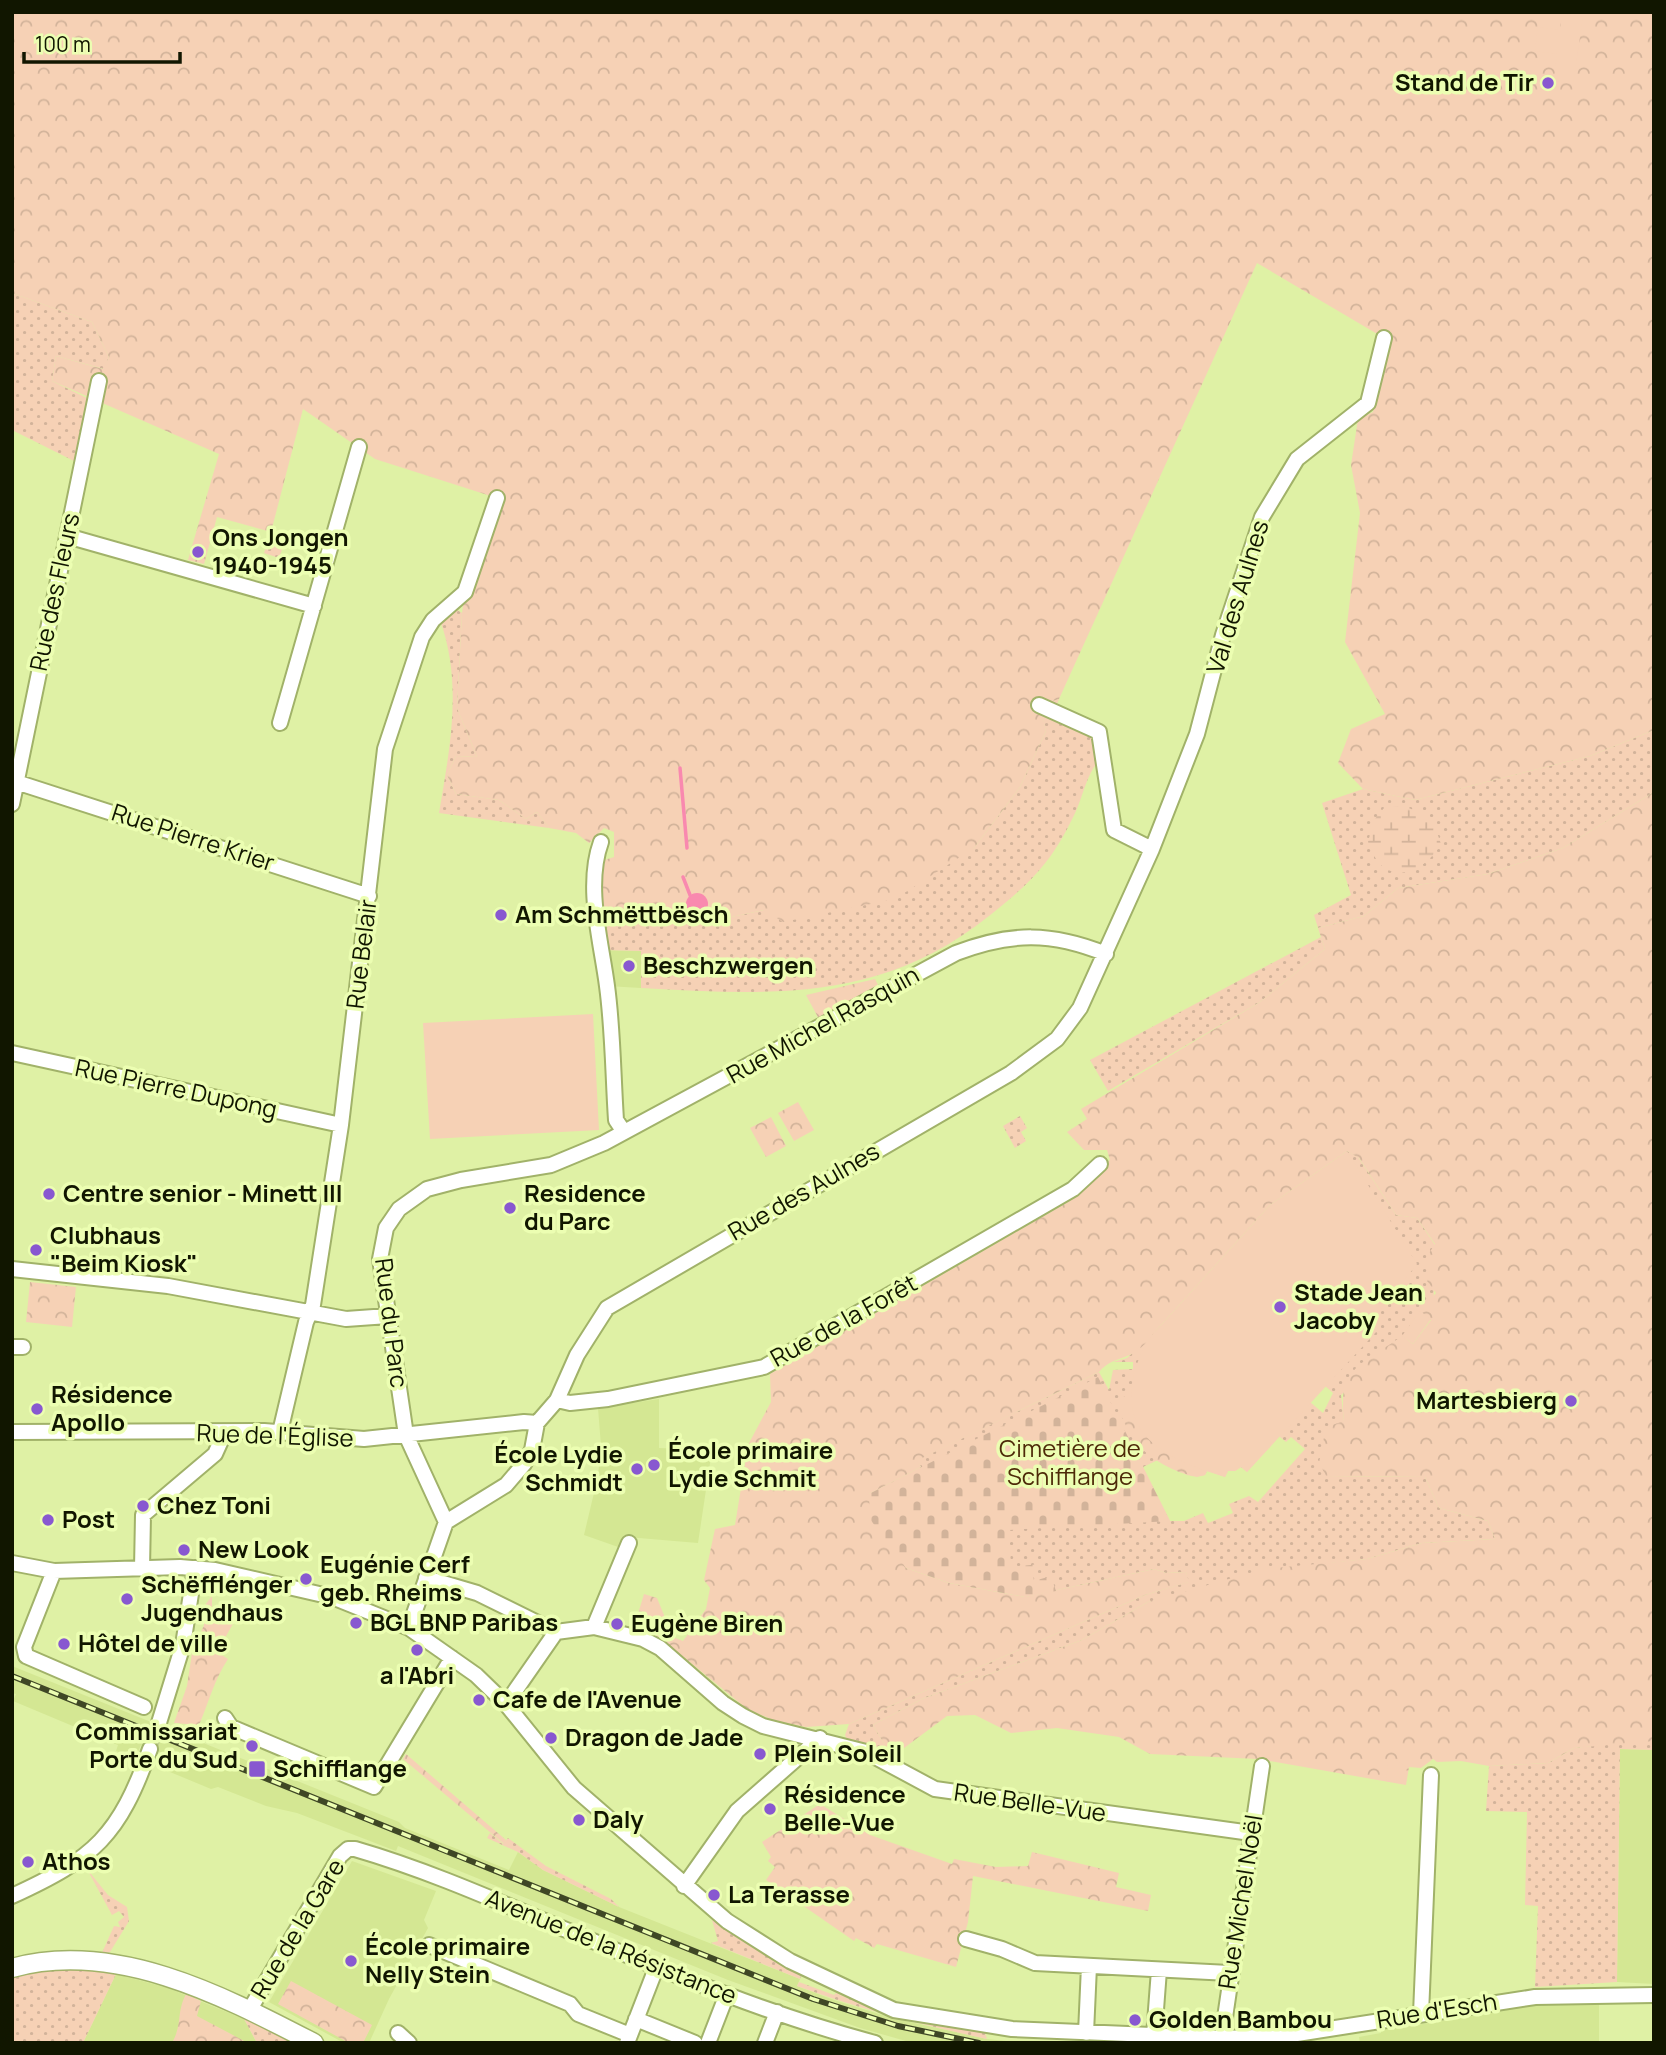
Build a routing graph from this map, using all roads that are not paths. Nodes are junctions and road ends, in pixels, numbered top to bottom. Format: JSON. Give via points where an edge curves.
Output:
{"nodes":[{"id":1,"x":1384,"y":338,"type":"dead end"},
{"id":2,"x":99,"y":381,"type":"dead end"},
{"id":3,"x":359,"y":447,"type":"dead end"},
{"id":4,"x":497,"y":498,"type":"dead end"},
{"id":5,"x":67,"y":536,"type":"junction"},
{"id":6,"x":314,"y":606,"type":"junction"},
{"id":7,"x":1039,"y":705,"type":"dead end"},
{"id":8,"x":280,"y":723,"type":"dead end"},
{"id":9,"x":16,"y":782,"type":"junction"},
{"id":10,"x":12,"y":804,"type":"edge"},
{"id":11,"x":601,"y":842,"type":"dead end"},
{"id":12,"x":1152,"y":849,"type":"junction"},
{"id":13,"x":369,"y":896,"type":"junction"},
{"id":14,"x":1106,"y":954,"type":"junction"},
{"id":15,"x":12,"y":1053,"type":"edge"},
{"id":16,"x":1023,"y":1063,"type":"joint"},
{"id":17,"x":341,"y":1125,"type":"junction"},
{"id":18,"x":624,"y":1132,"type":"junction"},
{"id":19,"x":1100,"y":1164,"type":"dead end"},
{"id":20,"x":551,"y":1165,"type":"joint"},
{"id":21,"x":12,"y":1269,"type":"edge"},
{"id":22,"x":311,"y":1314,"type":"junction"},
{"id":23,"x":388,"y":1316,"type":"junction"},
{"id":24,"x":557,"y":1400,"type":"junction"},
{"id":25,"x":537,"y":1423,"type":"junction"},
{"id":26,"x":12,"y":1432,"type":"edge"},
{"id":27,"x":279,"y":1432,"type":"junction"},
{"id":28,"x":224,"y":1434,"type":"junction"},
{"id":29,"x":407,"y":1436,"type":"junction"},
{"id":30,"x":446,"y":1522,"type":"junction"},
{"id":31,"x":629,"y":1543,"type":"dead end"},
{"id":32,"x":12,"y":1563,"type":"edge"},
{"id":33,"x":195,"y":1568,"type":"junction"},
{"id":34,"x":142,"y":1569,"type":"junction"},
{"id":35,"x":54,"y":1571,"type":"junction"},
{"id":36,"x":426,"y":1578,"type":"junction"},
{"id":37,"x":594,"y":1627,"type":"junction"},
{"id":38,"x":408,"y":1628,"type":"junction"},
{"id":39,"x":556,"y":1632,"type":"junction"},
{"id":40,"x":452,"y":1658,"type":"junction"},
{"id":41,"x":506,"y":1704,"type":"junction"},
{"id":42,"x":144,"y":1707,"type":"dead end"},
{"id":43,"x":225,"y":1718,"type":"dead end"},
{"id":44,"x":158,"y":1726,"type":"tunnel mouth"},
{"id":45,"x":820,"y":1738,"type":"junction"},
{"id":46,"x":150,"y":1749,"type":"tunnel mouth"},
{"id":47,"x":1262,"y":1766,"type":"dead end"},
{"id":48,"x":1431,"y":1775,"type":"dead end"},
{"id":49,"x":1251,"y":1833,"type":"junction"},
{"id":50,"x":348,"y":1849,"type":"joint"},
{"id":51,"x":684,"y":1886,"type":"junction"},
{"id":52,"x":12,"y":1896,"type":"edge"},
{"id":53,"x":965,"y":1940,"type":"dead end"},
{"id":54,"x":429,"y":1945,"type":"dead end"},
{"id":55,"x":1089,"y":1966,"type":"junction"},
{"id":56,"x":12,"y":1968,"type":"edge"},
{"id":57,"x":1160,"y":1970,"type":"junction"},
{"id":58,"x":1230,"y":1973,"type":"junction"},
{"id":59,"x":653,"y":1976,"type":"dead end"},
{"id":60,"x":727,"y":1994,"type":"junction"},
{"id":61,"x":1654,"y":1995,"type":"edge"},
{"id":62,"x":249,"y":2011,"type":"junction"},
{"id":63,"x":776,"y":2012,"type":"junction"},
{"id":64,"x":1420,"y":2014,"type":"junction"},
{"id":65,"x":636,"y":2019,"type":"junction"},
{"id":66,"x":1086,"y":2033,"type":"junction"},
{"id":67,"x":1154,"y":2036,"type":"junction"},
{"id":68,"x":1222,"y":2038,"type":"junction"},
{"id":69,"x":628,"y":2039,"type":"edge"},
{"id":70,"x":314,"y":2043,"type":"edge"},
{"id":71,"x":695,"y":2043,"type":"edge"},
{"id":72,"x":708,"y":2043,"type":"edge"},
{"id":73,"x":765,"y":2043,"type":"edge"},
{"id":74,"x":875,"y":2043,"type":"edge"}],
"edges":[{"from":1,"to":12,"type":"street","name":"Val des Aulnes","via":[[1367,403],[1297,459],[1262,517],[1223,635],[1197,734]]},
{"from":2,"to":5,"type":"street","name":"Rue des Fleurs"},
{"from":3,"to":6,"type":"street"},
{"from":4,"to":13,"type":"street","name":"Rue Belair","via":[[465,592],[442,611],[422,638],[395,715],[380,778]]},
{"from":5,"to":6,"type":"street"},
{"from":5,"to":9,"type":"street","name":"Rue des Fleurs"},
{"from":6,"to":8,"type":"street"},
{"from":7,"to":12,"type":"street","via":[[1100,732],[1114,830]]},
{"from":9,"to":10,"type":"street","name":"Rue des Fleurs"},
{"from":9,"to":13,"type":"street","name":"Rue Pierre Krier"},
{"from":11,"to":18,"type":"street","via":[[595,863],[601,950],[616,1120]]},
{"from":12,"to":14,"type":"street","name":"Val des Aulnes"},
{"from":13,"to":17,"type":"street","name":"Rue Belair"},
{"from":14,"to":16,"type":"street","name":"Val des Aulnes","via":[[1070,1023],[1057,1039]]},
{"from":14,"to":18,"type":"street","name":"Rue Michel Rasquin","via":[[1037,936],[981,943]]},
{"from":15,"to":17,"type":"street","name":"Rue Pierre Dupong"},
{"from":16,"to":24,"type":"street","name":"Rue des Aulnes","via":[[615,1302],[592,1328]]},
{"from":17,"to":22,"type":"street","name":"Rue Belair"},
{"from":18,"to":20,"type":"street","name":"Rue Michel Rasquin"},
{"from":19,"to":24,"type":"street","name":"Rue de la Forêt","via":[[1073,1189],[764,1367],[608,1399]]},
{"from":20,"to":23,"type":"street","name":"Rue du Parc","via":[[427,1189],[399,1209],[386,1228],[381,1247]]},
{"from":21,"to":22,"type":"street","via":[[168,1286]]},
{"from":22,"to":23,"type":"street","via":[[346,1319]]},
{"from":22,"to":27,"type":"street","name":"Rue Belair"},
{"from":23,"to":29,"type":"street","name":"Rue du Parc"},
{"from":24,"to":25,"type":"street","name":"Rue des Aulnes"},
{"from":25,"to":29,"type":"street","name":"Rue de l'Église"},
{"from":25,"to":30,"type":"street","via":[[533,1450],[506,1485]]},
{"from":26,"to":28,"type":"street","name":"Rue de l'Église"},
{"from":27,"to":28,"type":"street","name":"Rue de l'Église"},
{"from":27,"to":29,"type":"street","name":"Rue de l'Église","via":[[363,1439]]},
{"from":28,"to":34,"type":"street","via":[[215,1454],[143,1515]]},
{"from":29,"to":30,"type":"street","name":"Rue du Parc"},
{"from":30,"to":36,"type":"street"},
{"from":31,"to":37,"type":"street"},
{"from":32,"to":35,"type":"street","name":"Rue d'Esch"},
{"from":33,"to":34,"type":"street","name":"Rue d'Esch"},
{"from":33,"to":38,"type":"street","name":"Rue d'Esch","via":[[332,1597]]},
{"from":33,"to":44,"type":"street","via":[[186,1634]]},
{"from":34,"to":35,"type":"street","name":"Rue d'Esch"},
{"from":35,"to":42,"type":"street","via":[[24,1647],[26,1656]]},
{"from":36,"to":38,"type":"street"},
{"from":36,"to":39,"type":"street","via":[[477,1593]]},
{"from":37,"to":39,"type":"street","name":"Rue Belle-Vue"},
{"from":37,"to":45,"type":"street","name":"Rue Belle-Vue","via":[[624,1632],[660,1648],[743,1716],[764,1726]]},
{"from":38,"to":40,"type":"street","name":"Rue d'Esch"},
{"from":39,"to":41,"type":"street"},
{"from":40,"to":41,"type":"street","name":"Rue d'Esch"},
{"from":40,"to":43,"type":"street","via":[[374,1787],[231,1727]]},
{"from":41,"to":51,"type":"street","name":"Rue d'Esch","via":[[574,1788]]},
{"from":45,"to":49,"type":"street","name":"Rue Belle-Vue","via":[[866,1752],[935,1789]]},
{"from":45,"to":51,"type":"street","via":[[737,1811]]},
{"from":46,"to":52,"type":"street","via":[[127,1802],[98,1845],[61,1874]]},
{"from":47,"to":49,"type":"street","name":"Rue Michel Noël"},
{"from":48,"to":64,"type":"street"},
{"from":49,"to":58,"type":"street","name":"Rue Michel Noël"},
{"from":50,"to":60,"type":"street","name":"Avenue de la Résistance","via":[[434,1875]]},
{"from":50,"to":62,"type":"street","name":"Rue de la Gare"},
{"from":51,"to":66,"type":"street","name":"Rue d'Esch","via":[[756,1941],[874,2003],[915,2015],[983,2025]]},
{"from":53,"to":55,"type":"street","via":[[1035,1963]]},
{"from":54,"to":69,"type":"street","via":[[570,2004],[578,2014]]},
{"from":55,"to":57,"type":"street"},
{"from":55,"to":66,"type":"street"},
{"from":56,"to":62,"type":"main road","via":[[67,1961],[117,1965],[172,1979]]},
{"from":57,"to":58,"type":"street"},
{"from":57,"to":67,"type":"street"},
{"from":58,"to":68,"type":"street","name":"Rue Michel Noël"},
{"from":59,"to":65,"type":"street"},
{"from":60,"to":63,"type":"street","name":"Avenue de la Résistance"},
{"from":60,"to":72,"type":"street"},
{"from":61,"to":64,"type":"street","name":"Rue d'Esch","via":[[1535,1997]]},
{"from":62,"to":70,"type":"main road"},
{"from":63,"to":73,"type":"street"},
{"from":63,"to":74,"type":"street","name":"Avenue de la Résistance"},
{"from":64,"to":68,"type":"street","name":"Rue d'Esch","via":[[1284,2036]]},
{"from":65,"to":69,"type":"street"},
{"from":65,"to":71,"type":"street"},
{"from":66,"to":67,"type":"street","name":"Rue d'Esch"},
{"from":67,"to":68,"type":"street","name":"Rue d'Esch"}]}
